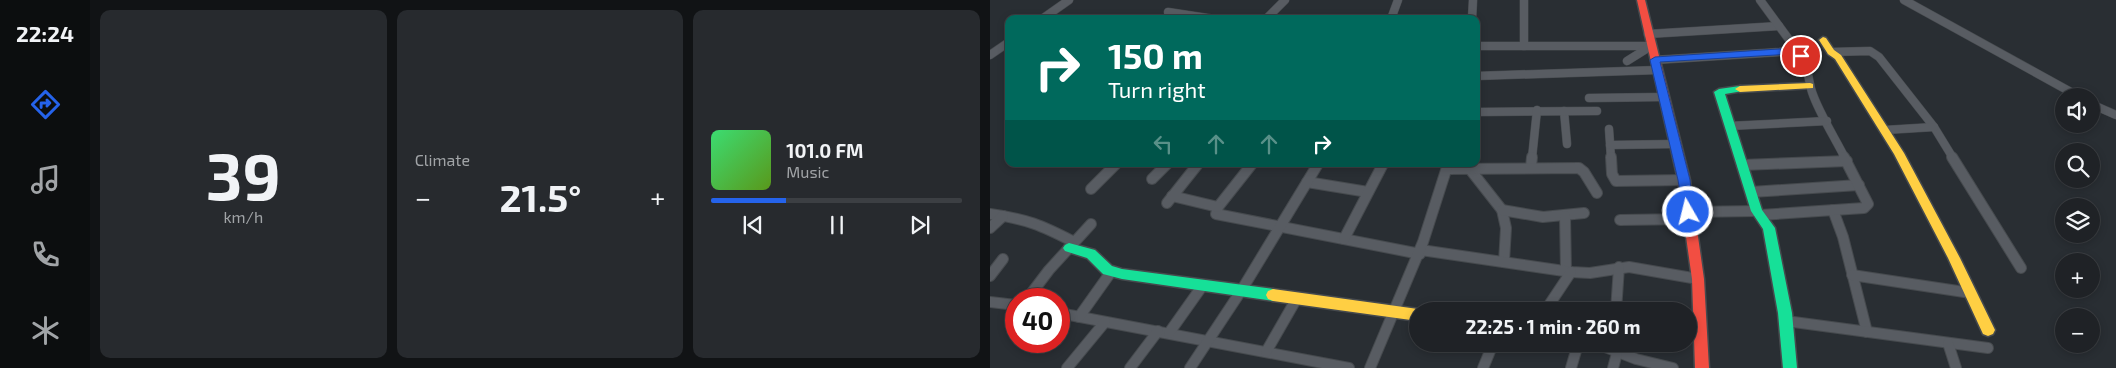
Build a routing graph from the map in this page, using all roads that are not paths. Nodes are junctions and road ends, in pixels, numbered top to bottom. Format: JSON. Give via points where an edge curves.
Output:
{"nodes":[{"id":1,"x":1069,"y":0,"type":"edge"},
{"id":2,"x":1285,"y":0,"type":"edge"},
{"id":3,"x":1398,"y":0,"type":"edge"},
{"id":4,"x":1473,"y":0,"type":"edge"},
{"id":5,"x":1524,"y":0,"type":"edge"},
{"id":6,"x":1640,"y":0,"type":"edge"},
{"id":7,"x":1760,"y":0,"type":"edge"},
{"id":8,"x":1904,"y":0,"type":"edge"},
{"id":9,"x":1168,"y":12,"type":"dead end"},
{"id":10,"x":1048,"y":15,"type":"edge"},
{"id":11,"x":1188,"y":15,"type":"edge"},
{"id":12,"x":1270,"y":15,"type":"edge"},
{"id":13,"x":1392,"y":15,"type":"edge"},
{"id":14,"x":1472,"y":15,"type":"edge"},
{"id":15,"x":1780,"y":26,"type":"junction"},
{"id":16,"x":1648,"y":34,"type":"junction"},
{"id":17,"x":1823,"y":40,"type":"dead end"},
{"id":18,"x":1005,"y":45,"type":"edge"},
{"id":19,"x":1480,"y":46,"type":"edge"},
{"id":20,"x":1524,"y":46,"type":"junction"},
{"id":21,"x":1651,"y":46,"type":"junction"},
{"id":22,"x":1794,"y":51,"type":"junction"},
{"id":23,"x":1831,"y":52,"type":"junction"},
{"id":24,"x":990,"y":55,"type":"edge"},
{"id":25,"x":1627,"y":61,"type":"dead end"},
{"id":26,"x":1656,"y":65,"type":"junction"},
{"id":27,"x":1480,"y":76,"type":"edge"},
{"id":28,"x":1810,"y":86,"type":"junction"},
{"id":29,"x":2064,"y":88,"type":"edge"},
{"id":30,"x":1664,"y":97,"type":"junction"},
{"id":31,"x":1589,"y":98,"type":"dead end"},
{"id":32,"x":2100,"y":108,"type":"edge"},
{"id":33,"x":1536,"y":110,"type":"junction"},
{"id":34,"x":1564,"y":111,"type":"junction"},
{"id":35,"x":1597,"y":111,"type":"dead end"},
{"id":36,"x":1480,"y":112,"type":"edge"},
{"id":37,"x":2116,"y":115,"type":"edge"},
{"id":38,"x":1827,"y":121,"type":"junction"},
{"id":39,"x":1729,"y":126,"type":"junction"},
{"id":40,"x":1934,"y":127,"type":"junction"},
{"id":41,"x":1609,"y":129,"type":"dead end"},
{"id":42,"x":1885,"y":130,"type":"junction"},
{"id":43,"x":1567,"y":144,"type":"dead end"},
{"id":44,"x":1676,"y":144,"type":"junction"},
{"id":45,"x":1610,"y":145,"type":"junction"},
{"id":46,"x":1847,"y":161,"type":"junction"},
{"id":47,"x":1742,"y":165,"type":"junction"},
{"id":48,"x":1113,"y":167,"type":"edge"},
{"id":49,"x":1164,"y":167,"type":"edge"},
{"id":50,"x":1196,"y":167,"type":"edge"},
{"id":51,"x":1250,"y":167,"type":"edge"},
{"id":52,"x":1316,"y":167,"type":"edge"},
{"id":53,"x":1381,"y":167,"type":"edge"},
{"id":54,"x":1447,"y":167,"type":"edge"},
{"id":55,"x":1458,"y":167,"type":"edge"},
{"id":56,"x":1531,"y":167,"type":"junction"},
{"id":57,"x":1469,"y":168,"type":"junction"},
{"id":58,"x":1152,"y":179,"type":"dead end"},
{"id":59,"x":1684,"y":180,"type":"junction"},
{"id":60,"x":1307,"y":182,"type":"junction"},
{"id":61,"x":1859,"y":185,"type":"junction"},
{"id":62,"x":1091,"y":190,"type":"dead end"},
{"id":63,"x":1368,"y":192,"type":"junction"},
{"id":64,"x":1751,"y":192,"type":"junction"},
{"id":65,"x":1597,"y":193,"type":"dead end"},
{"id":66,"x":1170,"y":200,"type":"joint"},
{"id":67,"x":1218,"y":207,"type":"junction"},
{"id":68,"x":1502,"y":210,"type":"junction"},
{"id":69,"x":1832,"y":210,"type":"junction"},
{"id":70,"x":1584,"y":213,"type":"dead end"},
{"id":71,"x":1758,"y":213,"type":"junction"},
{"id":72,"x":990,"y":214,"type":"edge"},
{"id":73,"x":1003,"y":216,"type":"junction"},
{"id":74,"x":1565,"y":216,"type":"junction"},
{"id":75,"x":1689,"y":216,"type":"junction"},
{"id":76,"x":1620,"y":220,"type":"dead end"},
{"id":77,"x":1091,"y":224,"type":"dead end"},
{"id":78,"x":1279,"y":227,"type":"junction"},
{"id":79,"x":990,"y":228,"type":"edge"},
{"id":80,"x":1344,"y":239,"type":"junction"},
{"id":81,"x":1071,"y":245,"type":"junction"},
{"id":82,"x":1420,"y":252,"type":"junction"},
{"id":83,"x":1003,"y":259,"type":"dead end"},
{"id":84,"x":1504,"y":262,"type":"junction"},
{"id":85,"x":1618,"y":268,"type":"junction"},
{"id":86,"x":2021,"y":268,"type":"dead end"},
{"id":87,"x":1108,"y":270,"type":"junction"},
{"id":88,"x":1569,"y":272,"type":"junction"},
{"id":89,"x":1852,"y":275,"type":"junction"},
{"id":90,"x":990,"y":276,"type":"edge"},
{"id":91,"x":1698,"y":279,"type":"junction"},
{"id":92,"x":1203,"y":285,"type":"junction"},
{"id":93,"x":1035,"y":288,"type":"edge"},
{"id":94,"x":1241,"y":291,"type":"junction"},
{"id":95,"x":1971,"y":293,"type":"junction"},
{"id":96,"x":1297,"y":298,"type":"junction"},
{"id":97,"x":990,"y":302,"type":"edge"},
{"id":98,"x":1551,"y":302,"type":"edge"},
{"id":99,"x":1616,"y":302,"type":"edge"},
{"id":100,"x":1005,"y":304,"type":"edge"},
{"id":101,"x":1394,"y":312,"type":"junction"},
{"id":102,"x":1409,"y":314,"type":"edge"},
{"id":103,"x":1070,"y":315,"type":"edge"},
{"id":104,"x":1080,"y":317,"type":"junction"},
{"id":105,"x":1786,"y":321,"type":"junction"},
{"id":106,"x":1105,"y":322,"type":"junction"},
{"id":107,"x":1988,"y":330,"type":"dead end"},
{"id":108,"x":1163,"y":332,"type":"junction"},
{"id":109,"x":1867,"y":332,"type":"junction"},
{"id":110,"x":1208,"y":340,"type":"junction"},
{"id":111,"x":1948,"y":342,"type":"junction"},
{"id":112,"x":1988,"y":348,"type":"dead end"},
{"id":113,"x":1266,"y":352,"type":"junction"},
{"id":114,"x":1490,"y":352,"type":"edge"},
{"id":115,"x":1576,"y":352,"type":"edge"},
{"id":116,"x":1617,"y":352,"type":"joint"},
{"id":117,"x":1302,"y":364,"type":"edge"},
{"id":118,"x":1067,"y":368,"type":"edge"},
{"id":119,"x":1130,"y":368,"type":"edge"},
{"id":120,"x":1190,"y":368,"type":"edge"},
{"id":121,"x":1348,"y":368,"type":"edge"},
{"id":122,"x":1370,"y":368,"type":"edge"},
{"id":123,"x":1484,"y":368,"type":"edge"},
{"id":124,"x":1571,"y":368,"type":"edge"},
{"id":125,"x":1613,"y":368,"type":"edge"},
{"id":126,"x":1673,"y":368,"type":"edge"},
{"id":127,"x":1702,"y":368,"type":"edge"},
{"id":128,"x":1790,"y":368,"type":"edge"},
{"id":129,"x":1956,"y":368,"type":"edge"}],
"edges":[{"from":1,"to":10,"type":"street"},
{"from":2,"to":12,"type":"street"},
{"from":3,"to":13,"type":"street"},
{"from":4,"to":14,"type":"street"},
{"from":5,"to":20,"type":"street"},
{"from":6,"to":16,"type":"street"},
{"from":7,"to":15,"type":"street"},
{"from":8,"to":29,"type":"street"},
{"from":9,"to":11,"type":"street"},
{"from":15,"to":16,"type":"street"},
{"from":15,"to":22,"type":"street"},
{"from":16,"to":21,"type":"street"},
{"from":17,"to":23,"type":"street"},
{"from":18,"to":24,"type":"street"},
{"from":19,"to":20,"type":"street"},
{"from":20,"to":21,"type":"street"},
{"from":21,"to":25,"type":"street"},
{"from":21,"to":26,"type":"street"},
{"from":22,"to":26,"type":"street"},
{"from":22,"to":28,"type":"street","via":[[1808,68]]},
{"from":23,"to":40,"type":"street","via":[[1875,53]]},
{"from":23,"to":42,"type":"street","via":[[1838,57]]},
{"from":26,"to":27,"type":"street"},
{"from":26,"to":30,"type":"street"},
{"from":28,"to":38,"type":"street"},
{"from":28,"to":39,"type":"street","via":[[1723,89],[1719,96]]},
{"from":30,"to":31,"type":"street"},
{"from":30,"to":44,"type":"street"},
{"from":32,"to":37,"type":"street"},
{"from":33,"to":34,"type":"street"},
{"from":33,"to":36,"type":"street"},
{"from":33,"to":56,"type":"street"},
{"from":34,"to":35,"type":"street"},
{"from":34,"to":43,"type":"street"},
{"from":38,"to":39,"type":"street"},
{"from":38,"to":46,"type":"street"},
{"from":39,"to":47,"type":"street"},
{"from":40,"to":42,"type":"street"},
{"from":40,"to":86,"type":"street"},
{"from":41,"to":45,"type":"street"},
{"from":42,"to":95,"type":"street","via":[[1900,153]]},
{"from":44,"to":45,"type":"street"},
{"from":44,"to":59,"type":"street"},
{"from":45,"to":59,"type":"street","via":[[1612,174],[1616,181]]},
{"from":46,"to":47,"type":"street"},
{"from":46,"to":61,"type":"street"},
{"from":47,"to":64,"type":"street"},
{"from":48,"to":62,"type":"street"},
{"from":49,"to":58,"type":"street"},
{"from":50,"to":66,"type":"street"},
{"from":51,"to":67,"type":"street"},
{"from":52,"to":60,"type":"street"},
{"from":53,"to":63,"type":"street"},
{"from":54,"to":82,"type":"street","via":[[1436,211]]},
{"from":55,"to":57,"type":"street"},
{"from":56,"to":57,"type":"street"},
{"from":56,"to":65,"type":"street","via":[[1579,168]]},
{"from":57,"to":68,"type":"street"},
{"from":59,"to":75,"type":"street"},
{"from":60,"to":63,"type":"street"},
{"from":60,"to":78,"type":"street"},
{"from":61,"to":64,"type":"street"},
{"from":61,"to":69,"type":"street","via":[[1867,206]]},
{"from":63,"to":80,"type":"street"},
{"from":64,"to":71,"type":"street"},
{"from":66,"to":67,"type":"street"},
{"from":67,"to":78,"type":"street","via":[[1216,214],[1219,216]]},
{"from":68,"to":74,"type":"street","via":[[1543,217]]},
{"from":68,"to":84,"type":"street","via":[[1506,228]]},
{"from":69,"to":71,"type":"street"},
{"from":69,"to":89,"type":"street","via":[[1843,236]]},
{"from":70,"to":74,"type":"street"},
{"from":71,"to":75,"type":"street"},
{"from":71,"to":105,"type":"street","via":[[1769,228]]},
{"from":72,"to":73,"type":"street"},
{"from":73,"to":79,"type":"street"},
{"from":73,"to":81,"type":"street","via":[[1040,224]]},
{"from":74,"to":88,"type":"street"},
{"from":75,"to":76,"type":"street"},
{"from":75,"to":91,"type":"street"},
{"from":77,"to":81,"type":"street"},
{"from":78,"to":80,"type":"street"},
{"from":78,"to":94,"type":"street"},
{"from":80,"to":82,"type":"street"},
{"from":81,"to":87,"type":"street","via":[[1091,254]]},
{"from":81,"to":93,"type":"street"},
{"from":82,"to":84,"type":"street"},
{"from":82,"to":101,"type":"street"},
{"from":83,"to":90,"type":"street"},
{"from":84,"to":88,"type":"street"},
{"from":85,"to":88,"type":"street","via":[[1590,273]]},
{"from":85,"to":91,"type":"street"},
{"from":85,"to":99,"type":"street"},
{"from":87,"to":92,"type":"street"},
{"from":87,"to":104,"type":"street","via":[[1111,272]]},
{"from":88,"to":98,"type":"street"},
{"from":89,"to":95,"type":"street"},
{"from":89,"to":109,"type":"street"},
{"from":91,"to":127,"type":"street"},
{"from":92,"to":94,"type":"street"},
{"from":92,"to":108,"type":"street"},
{"from":94,"to":96,"type":"street"},
{"from":94,"to":110,"type":"street"},
{"from":95,"to":107,"type":"street"},
{"from":96,"to":101,"type":"street"},
{"from":96,"to":113,"type":"street"},
{"from":97,"to":100,"type":"street"},
{"from":101,"to":102,"type":"street"},
{"from":101,"to":122,"type":"street"},
{"from":103,"to":104,"type":"street"},
{"from":104,"to":106,"type":"street"},
{"from":105,"to":109,"type":"street"},
{"from":105,"to":128,"type":"street"},
{"from":106,"to":108,"type":"street"},
{"from":106,"to":118,"type":"street"},
{"from":108,"to":110,"type":"street"},
{"from":108,"to":119,"type":"street"},
{"from":109,"to":111,"type":"street"},
{"from":110,"to":113,"type":"street"},
{"from":110,"to":120,"type":"street"},
{"from":111,"to":112,"type":"street"},
{"from":111,"to":129,"type":"street"},
{"from":113,"to":117,"type":"street"},
{"from":114,"to":123,"type":"street"},
{"from":115,"to":124,"type":"street"},
{"from":116,"to":125,"type":"street"},
{"from":116,"to":126,"type":"street"},
{"from":117,"to":121,"type":"street"}]}
